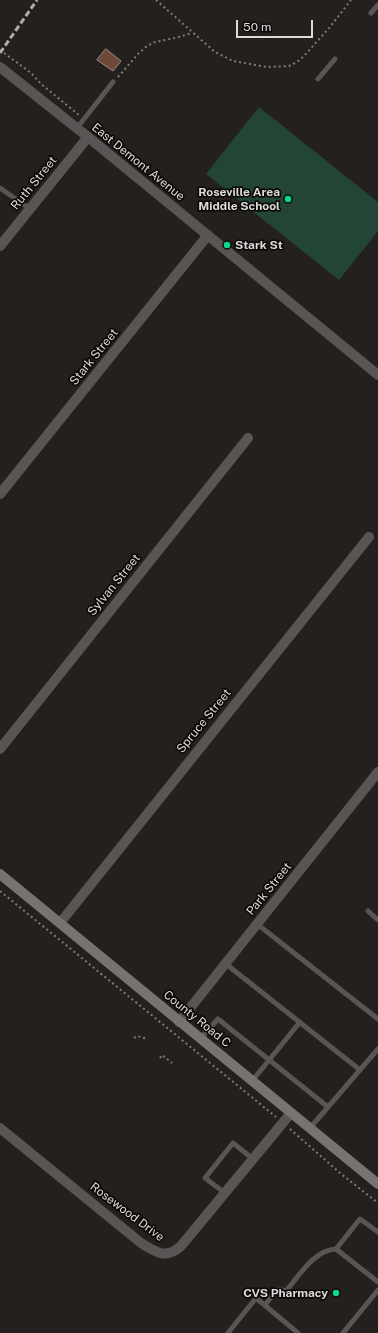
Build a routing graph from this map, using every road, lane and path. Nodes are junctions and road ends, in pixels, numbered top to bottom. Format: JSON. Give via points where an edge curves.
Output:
{"nodes":[{"id":1,"x":156,"y":0,"type":"edge"},
{"id":2,"x":351,"y":0,"type":"edge"},
{"id":3,"x":378,"y":5,"type":"edge"},
{"id":4,"x":371,"y":13,"type":"dead end"},
{"id":5,"x":192,"y":33,"type":"junction"},
{"id":6,"x":0,"y":50,"type":"edge"},
{"id":7,"x":335,"y":59,"type":"dead end"},
{"id":8,"x":0,"y":67,"type":"edge"},
{"id":9,"x":318,"y":79,"type":"dead end"},
{"id":10,"x":113,"y":82,"type":"joint"},
{"id":11,"x":83,"y":119,"type":"junction"},
{"id":12,"x":77,"y":128,"type":"junction"},
{"id":13,"x":88,"y":137,"type":"junction"},
{"id":14,"x":0,"y":188,"type":"edge"},
{"id":15,"x":30,"y":209,"type":"junction"},
{"id":16,"x":208,"y":236,"type":"junction"},
{"id":17,"x":0,"y":246,"type":"edge"},
{"id":18,"x":378,"y":375,"type":"edge"},
{"id":19,"x":248,"y":438,"type":"dead end"},
{"id":20,"x":0,"y":494,"type":"edge"},
{"id":21,"x":369,"y":536,"type":"dead end"},
{"id":22,"x":0,"y":749,"type":"edge"},
{"id":23,"x":378,"y":772,"type":"edge"},
{"id":24,"x":0,"y":874,"type":"edge"},
{"id":25,"x":0,"y":891,"type":"edge"},
{"id":26,"x":368,"y":912,"type":"dead end"},
{"id":27,"x":378,"y":920,"type":"edge"},
{"id":28,"x":60,"y":923,"type":"junction"},
{"id":29,"x":258,"y":924,"type":"junction"},
{"id":30,"x":226,"y":964,"type":"junction"},
{"id":31,"x":378,"y":1019,"type":"edge"},
{"id":32,"x":179,"y":1022,"type":"junction"},
{"id":33,"x":300,"y":1022,"type":"junction"},
{"id":34,"x":134,"y":1038,"type":"dead end"},
{"id":35,"x":200,"y":1038,"type":"junction"},
{"id":36,"x":148,"y":1039,"type":"dead end"},
{"id":37,"x":378,"y":1049,"type":"edge"},
{"id":38,"x":160,"y":1058,"type":"dead end"},
{"id":39,"x":269,"y":1060,"type":"junction"},
{"id":40,"x":172,"y":1063,"type":"dead end"},
{"id":41,"x":360,"y":1070,"type":"junction"},
{"id":42,"x":252,"y":1081,"type":"junction"},
{"id":43,"x":328,"y":1107,"type":"junction"},
{"id":44,"x":291,"y":1113,"type":"junction"},
{"id":45,"x":274,"y":1116,"type":"dead end"},
{"id":46,"x":0,"y":1128,"type":"edge"},
{"id":47,"x":310,"y":1128,"type":"junction"},
{"id":48,"x":292,"y":1130,"type":"dead end"},
{"id":49,"x":253,"y":1159,"type":"junction"},
{"id":50,"x":378,"y":1184,"type":"edge"},
{"id":51,"x":225,"y":1193,"type":"junction"},
{"id":52,"x":378,"y":1203,"type":"edge"},
{"id":53,"x":378,"y":1232,"type":"edge"},
{"id":54,"x":336,"y":1249,"type":"junction"},
{"id":55,"x":378,"y":1282,"type":"edge"},
{"id":56,"x":378,"y":1290,"type":"edge"},
{"id":57,"x":265,"y":1305,"type":"junction"},
{"id":58,"x":228,"y":1333,"type":"edge"},
{"id":59,"x":298,"y":1333,"type":"edge"},
{"id":60,"x":343,"y":1333,"type":"edge"}],
"edges":[{"from":1,"to":5,"type":"path"},
{"from":2,"to":5,"type":"path","via":[[304,56],[289,66],[267,67],[233,61],[215,52]]},
{"from":3,"to":4,"type":"lane"},
{"from":5,"to":10,"type":"path","via":[[147,46]]},
{"from":6,"to":11,"type":"path","via":[[32,73]]},
{"from":7,"to":9,"type":"lane"},
{"from":8,"to":12,"type":"street","name":"East Demont Avenue"},
{"from":10,"to":11,"type":"lane"},
{"from":11,"to":12,"type":"lane"},
{"from":12,"to":13,"type":"street","name":"East Demont Avenue"},
{"from":13,"to":15,"type":"street","name":"Ruth Street"},
{"from":13,"to":16,"type":"street","name":"East Demont Avenue"},
{"from":14,"to":15,"type":"lane"},
{"from":15,"to":17,"type":"street","name":"Ruth Street"},
{"from":16,"to":18,"type":"street","name":"East Demont Avenue"},
{"from":16,"to":20,"type":"street","name":"Stark Street"},
{"from":19,"to":22,"type":"street","name":"Sylvan Street"},
{"from":21,"to":28,"type":"street","name":"Spruce Street"},
{"from":23,"to":29,"type":"street","name":"Park Street"},
{"from":24,"to":28,"type":"main road","name":"County Road C"},
{"from":25,"to":45,"type":"path"},
{"from":26,"to":27,"type":"lane"},
{"from":28,"to":32,"type":"main road","name":"County Road C"},
{"from":29,"to":30,"type":"street","name":"Park Street"},
{"from":29,"to":31,"type":"lane"},
{"from":30,"to":32,"type":"street","name":"Park Street"},
{"from":30,"to":33,"type":"lane"},
{"from":32,"to":35,"type":"main road","name":"County Road C"},
{"from":33,"to":39,"type":"lane"},
{"from":33,"to":41,"type":"lane"},
{"from":34,"to":36,"type":"path","via":[[143,1036]]},
{"from":35,"to":39,"type":"lane","via":[[218,1019]]},
{"from":35,"to":42,"type":"main road","name":"County Road C"},
{"from":37,"to":41,"type":"lane"},
{"from":38,"to":40,"type":"path","via":[[162,1055]]},
{"from":39,"to":42,"type":"lane"},
{"from":39,"to":43,"type":"lane"},
{"from":41,"to":43,"type":"lane"},
{"from":42,"to":44,"type":"main road","name":"County Road C"},
{"from":43,"to":47,"type":"lane"},
{"from":44,"to":47,"type":"main road","name":"County Road C"},
{"from":44,"to":49,"type":"street","name":"Rosewood Drive"},
{"from":46,"to":51,"type":"street","name":"Rosewood Drive","via":[[155,1252],[169,1254],[176,1251]]},
{"from":47,"to":50,"type":"main road","name":"County Road C"},
{"from":48,"to":52,"type":"path"},
{"from":49,"to":51,"type":"street","name":"Rosewood Drive"},
{"from":49,"to":51,"type":"lane","via":[[233,1143],[205,1178]]},
{"from":53,"to":54,"type":"lane","via":[[360,1219]]},
{"from":54,"to":55,"type":"lane"},
{"from":54,"to":57,"type":"lane","via":[[324,1251],[316,1257],[286,1291],[276,1291]]},
{"from":56,"to":60,"type":"lane"},
{"from":57,"to":58,"type":"lane","via":[[256,1298]]},
{"from":57,"to":59,"type":"lane"}]}
